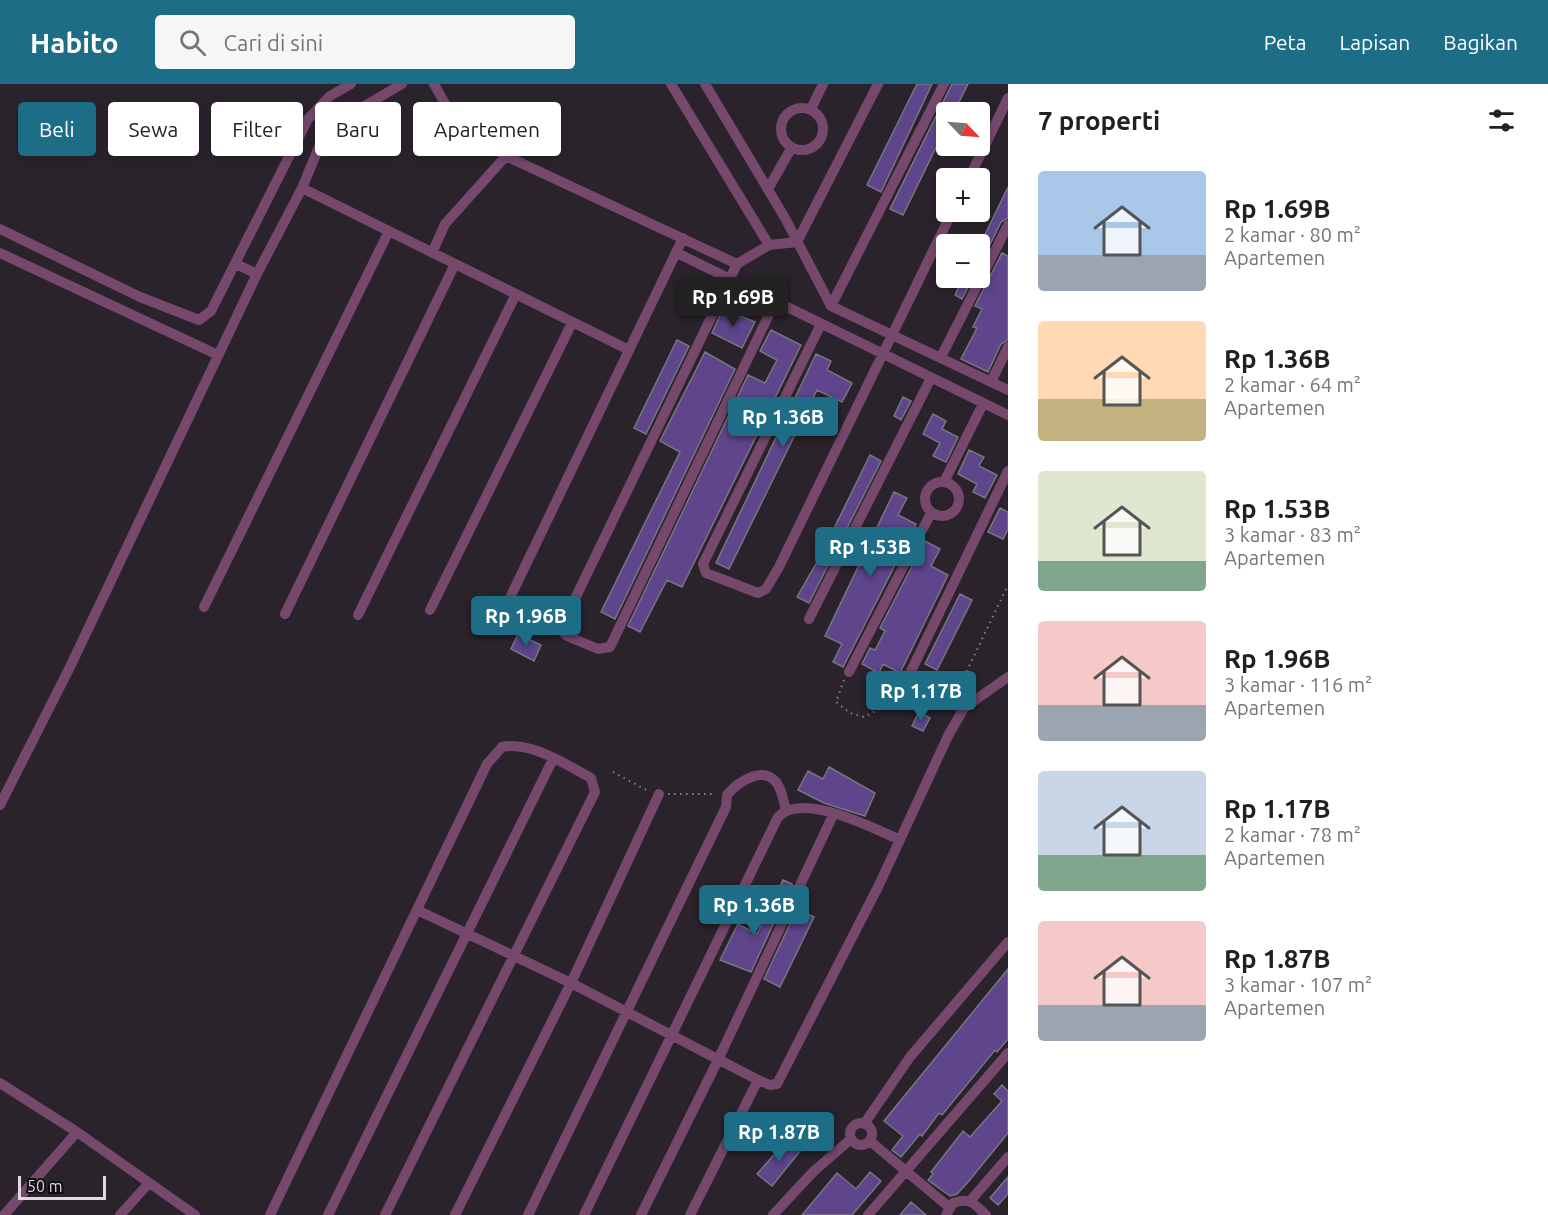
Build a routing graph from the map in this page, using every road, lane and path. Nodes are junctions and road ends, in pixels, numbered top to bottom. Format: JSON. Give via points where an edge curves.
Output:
{"nodes":[{"id":1,"x":351,"y":84,"type":"edge"},
{"id":2,"x":402,"y":84,"type":"edge"},
{"id":3,"x":434,"y":84,"type":"edge"},
{"id":4,"x":670,"y":84,"type":"edge"},
{"id":5,"x":705,"y":84,"type":"edge"},
{"id":6,"x":823,"y":84,"type":"edge"},
{"id":7,"x":878,"y":84,"type":"edge"},
{"id":8,"x":944,"y":84,"type":"edge"},
{"id":9,"x":1008,"y":98,"type":"edge"},
{"id":10,"x":371,"y":102,"type":"edge"},
{"id":11,"x":444,"y":102,"type":"edge"},
{"id":12,"x":811,"y":109,"type":"junction"},
{"id":13,"x":308,"y":119,"type":"junction"},
{"id":14,"x":315,"y":122,"type":"edge"},
{"id":15,"x":792,"y":147,"type":"junction"},
{"id":16,"x":315,"y":156,"type":"edge"},
{"id":17,"x":506,"y":156,"type":"joint"},
{"id":18,"x":974,"y":168,"type":"edge"},
{"id":19,"x":302,"y":188,"type":"junction"},
{"id":20,"x":768,"y":189,"type":"junction"},
{"id":21,"x":947,"y":222,"type":"edge"},
{"id":22,"x":1008,"y":225,"type":"edge"},
{"id":23,"x":0,"y":229,"type":"edge"},
{"id":24,"x":388,"y":233,"type":"junction"},
{"id":25,"x":683,"y":238,"type":"junction"},
{"id":26,"x":797,"y":242,"type":"junction"},
{"id":27,"x":769,"y":245,"type":"junction"},
{"id":28,"x":0,"y":253,"type":"edge"},
{"id":29,"x":432,"y":253,"type":"junction"},
{"id":30,"x":677,"y":253,"type":"junction"},
{"id":31,"x":236,"y":264,"type":"junction"},
{"id":32,"x":455,"y":264,"type":"junction"},
{"id":33,"x":737,"y":264,"type":"junction"},
{"id":34,"x":257,"y":273,"type":"junction"},
{"id":35,"x":730,"y":280,"type":"junction"},
{"id":36,"x":516,"y":294,"type":"junction"},
{"id":37,"x":140,"y":297,"type":"junction"},
{"id":38,"x":775,"y":302,"type":"junction"},
{"id":39,"x":831,"y":306,"type":"junction"},
{"id":40,"x":131,"y":316,"type":"junction"},
{"id":41,"x":573,"y":323,"type":"junction"},
{"id":42,"x":822,"y":324,"type":"junction"},
{"id":43,"x":892,"y":333,"type":"junction"},
{"id":44,"x":1008,"y":347,"type":"edge"},
{"id":45,"x":630,"y":350,"type":"junction"},
{"id":46,"x":218,"y":355,"type":"junction"},
{"id":47,"x":882,"y":355,"type":"junction"},
{"id":48,"x":941,"y":357,"type":"junction"},
{"id":49,"x":931,"y":378,"type":"junction"},
{"id":50,"x":991,"y":382,"type":"junction"},
{"id":51,"x":1008,"y":390,"type":"edge"},
{"id":52,"x":983,"y":404,"type":"junction"},
{"id":53,"x":1008,"y":415,"type":"edge"},
{"id":54,"x":1008,"y":471,"type":"edge"},
{"id":55,"x":944,"y":482,"type":"junction"},
{"id":56,"x":931,"y":513,"type":"junction"},
{"id":57,"x":1008,"y":585,"type":"edge"},
{"id":58,"x":506,"y":606,"type":"dead end"},
{"id":59,"x":204,"y":607,"type":"dead end"},
{"id":60,"x":430,"y":610,"type":"dead end"},
{"id":61,"x":285,"y":614,"type":"dead end"},
{"id":62,"x":358,"y":615,"type":"dead end"},
{"id":63,"x":809,"y":619,"type":"dead end"},
{"id":64,"x":849,"y":672,"type":"dead end"},
{"id":65,"x":1008,"y":677,"type":"edge"},
{"id":66,"x":898,"y":698,"type":"dead end"},
{"id":67,"x":951,"y":704,"type":"dead end"},
{"id":68,"x":554,"y":759,"type":"junction"},
{"id":69,"x":660,"y":794,"type":"dead end"},
{"id":70,"x":0,"y":805,"type":"edge"},
{"id":71,"x":786,"y":809,"type":"junction"},
{"id":72,"x":834,"y":813,"type":"junction"},
{"id":73,"x":900,"y":840,"type":"junction"},
{"id":74,"x":417,"y":910,"type":"junction"},
{"id":75,"x":466,"y":932,"type":"junction"},
{"id":76,"x":1008,"y":942,"type":"edge"},
{"id":77,"x":514,"y":955,"type":"junction"},
{"id":78,"x":571,"y":983,"type":"junction"},
{"id":79,"x":627,"y":1013,"type":"junction"},
{"id":80,"x":672,"y":1037,"type":"junction"},
{"id":81,"x":1008,"y":1053,"type":"edge"},
{"id":82,"x":718,"y":1060,"type":"junction"},
{"id":83,"x":758,"y":1080,"type":"junction"},
{"id":84,"x":0,"y":1083,"type":"edge"},
{"id":85,"x":864,"y":1124,"type":"junction"},
{"id":86,"x":77,"y":1132,"type":"junction"},
{"id":87,"x":851,"y":1139,"type":"junction"},
{"id":88,"x":870,"y":1141,"type":"junction"},
{"id":89,"x":1008,"y":1157,"type":"edge"},
{"id":90,"x":906,"y":1173,"type":"junction"},
{"id":91,"x":149,"y":1183,"type":"junction"},
{"id":92,"x":971,"y":1200,"type":"junction"},
{"id":93,"x":948,"y":1211,"type":"edge"},
{"id":94,"x":4,"y":1215,"type":"edge"},
{"id":95,"x":120,"y":1215,"type":"edge"},
{"id":96,"x":195,"y":1215,"type":"edge"},
{"id":97,"x":270,"y":1215,"type":"edge"},
{"id":98,"x":328,"y":1215,"type":"edge"},
{"id":99,"x":385,"y":1215,"type":"edge"},
{"id":100,"x":455,"y":1215,"type":"edge"},
{"id":101,"x":528,"y":1215,"type":"edge"},
{"id":102,"x":584,"y":1215,"type":"edge"},
{"id":103,"x":641,"y":1215,"type":"edge"},
{"id":104,"x":690,"y":1215,"type":"edge"},
{"id":105,"x":773,"y":1215,"type":"edge"},
{"id":106,"x":868,"y":1215,"type":"edge"},
{"id":107,"x":986,"y":1215,"type":"edge"}],
"edges":[{"from":1,"to":13,"type":"street","via":[[330,96]]},
{"from":2,"to":10,"type":"street"},
{"from":3,"to":11,"type":"street"},
{"from":4,"to":27,"type":"street"},
{"from":5,"to":20,"type":"street"},
{"from":6,"to":12,"type":"street"},
{"from":7,"to":26,"type":"street"},
{"from":8,"to":39,"type":"street"},
{"from":9,"to":18,"type":"street"},
{"from":12,"to":15,"type":"street","via":[[793,110],[785,116],[781,133]]},
{"from":12,"to":15,"type":"street","via":[[823,124],[822,134],[810,148]]},
{"from":13,"to":14,"type":"street"},
{"from":13,"to":31,"type":"street"},
{"from":15,"to":20,"type":"street"},
{"from":16,"to":19,"type":"street"},
{"from":17,"to":25,"type":"street"},
{"from":17,"to":29,"type":"street","via":[[445,224]]},
{"from":19,"to":24,"type":"street"},
{"from":19,"to":34,"type":"street"},
{"from":20,"to":26,"type":"street"},
{"from":21,"to":43,"type":"street"},
{"from":22,"to":48,"type":"street"},
{"from":23,"to":37,"type":"street"},
{"from":24,"to":29,"type":"street"},
{"from":24,"to":59,"type":"street"},
{"from":25,"to":30,"type":"street"},
{"from":25,"to":33,"type":"street"},
{"from":26,"to":27,"type":"street"},
{"from":26,"to":39,"type":"street"},
{"from":27,"to":33,"type":"street"},
{"from":28,"to":40,"type":"street"},
{"from":29,"to":32,"type":"street"},
{"from":30,"to":35,"type":"street"},
{"from":30,"to":45,"type":"street"},
{"from":31,"to":34,"type":"street"},
{"from":31,"to":37,"type":"street","via":[[211,311],[199,320]]},
{"from":32,"to":36,"type":"street"},
{"from":32,"to":61,"type":"street"},
{"from":33,"to":35,"type":"street"},
{"from":34,"to":46,"type":"street"},
{"from":35,"to":38,"type":"street"},
{"from":35,"to":38,"type":"street","via":[[568,613],[563,632],[567,636],[598,650],[611,645]]},
{"from":36,"to":41,"type":"street"},
{"from":36,"to":62,"type":"street"},
{"from":37,"to":40,"type":"street"},
{"from":38,"to":42,"type":"street"},
{"from":39,"to":43,"type":"street"},
{"from":40,"to":46,"type":"street"},
{"from":41,"to":45,"type":"street"},
{"from":41,"to":60,"type":"street"},
{"from":42,"to":47,"type":"street"},
{"from":42,"to":47,"type":"street","via":[[707,554],[703,570],[706,573],[758,593],[766,589]]},
{"from":43,"to":47,"type":"street"},
{"from":43,"to":48,"type":"street"},
{"from":44,"to":50,"type":"street"},
{"from":45,"to":58,"type":"street"},
{"from":46,"to":70,"type":"street"},
{"from":47,"to":49,"type":"street"},
{"from":48,"to":50,"type":"street"},
{"from":49,"to":52,"type":"street"},
{"from":49,"to":63,"type":"street"},
{"from":50,"to":51,"type":"street"},
{"from":52,"to":53,"type":"street"},
{"from":52,"to":55,"type":"street"},
{"from":54,"to":66,"type":"street"},
{"from":55,"to":56,"type":"street","via":[[935,483],[924,497]]},
{"from":55,"to":56,"type":"street","via":[[953,485],[958,493],[956,510],[948,516]]},
{"from":56,"to":64,"type":"street"},
{"from":57,"to":67,"type":"path"},
{"from":65,"to":73,"type":"street","via":[[964,708]]},
{"from":68,"to":74,"type":"street","via":[[514,746],[502,747],[494,753]]},
{"from":68,"to":75,"type":"street"},
{"from":68,"to":77,"type":"street","via":[[591,778],[595,792]]},
{"from":69,"to":78,"type":"street"},
{"from":71,"to":72,"type":"street","via":[[804,807]]},
{"from":71,"to":79,"type":"street","via":[[778,785],[769,776],[738,783],[727,795],[726,807]]},
{"from":71,"to":80,"type":"street","via":[[774,823]]},
{"from":72,"to":73,"type":"street"},
{"from":72,"to":82,"type":"street"},
{"from":73,"to":83,"type":"street","via":[[782,1077],[774,1085]]},
{"from":74,"to":75,"type":"street"},
{"from":74,"to":97,"type":"street"},
{"from":75,"to":77,"type":"street"},
{"from":75,"to":98,"type":"street"},
{"from":76,"to":85,"type":"street","via":[[910,1057]]},
{"from":77,"to":78,"type":"street"},
{"from":77,"to":99,"type":"street"},
{"from":78,"to":79,"type":"street"},
{"from":78,"to":100,"type":"street"},
{"from":79,"to":80,"type":"street"},
{"from":79,"to":101,"type":"street"},
{"from":80,"to":82,"type":"street"},
{"from":80,"to":102,"type":"street"},
{"from":81,"to":90,"type":"street"},
{"from":82,"to":83,"type":"street"},
{"from":82,"to":103,"type":"street"},
{"from":83,"to":104,"type":"street"},
{"from":84,"to":86,"type":"street"},
{"from":85,"to":87,"type":"street","via":[[852,1129]]},
{"from":85,"to":88,"type":"street","via":[[872,1130]]},
{"from":86,"to":91,"type":"street"},
{"from":86,"to":94,"type":"street"},
{"from":87,"to":88,"type":"street","via":[[860,1146]]},
{"from":87,"to":105,"type":"street"},
{"from":88,"to":90,"type":"street"},
{"from":89,"to":92,"type":"street"},
{"from":90,"to":93,"type":"street"},
{"from":90,"to":106,"type":"street"},
{"from":91,"to":95,"type":"street"},
{"from":91,"to":96,"type":"street"},
{"from":92,"to":93,"type":"street","via":[[956,1202]]},
{"from":92,"to":107,"type":"street"}]}
